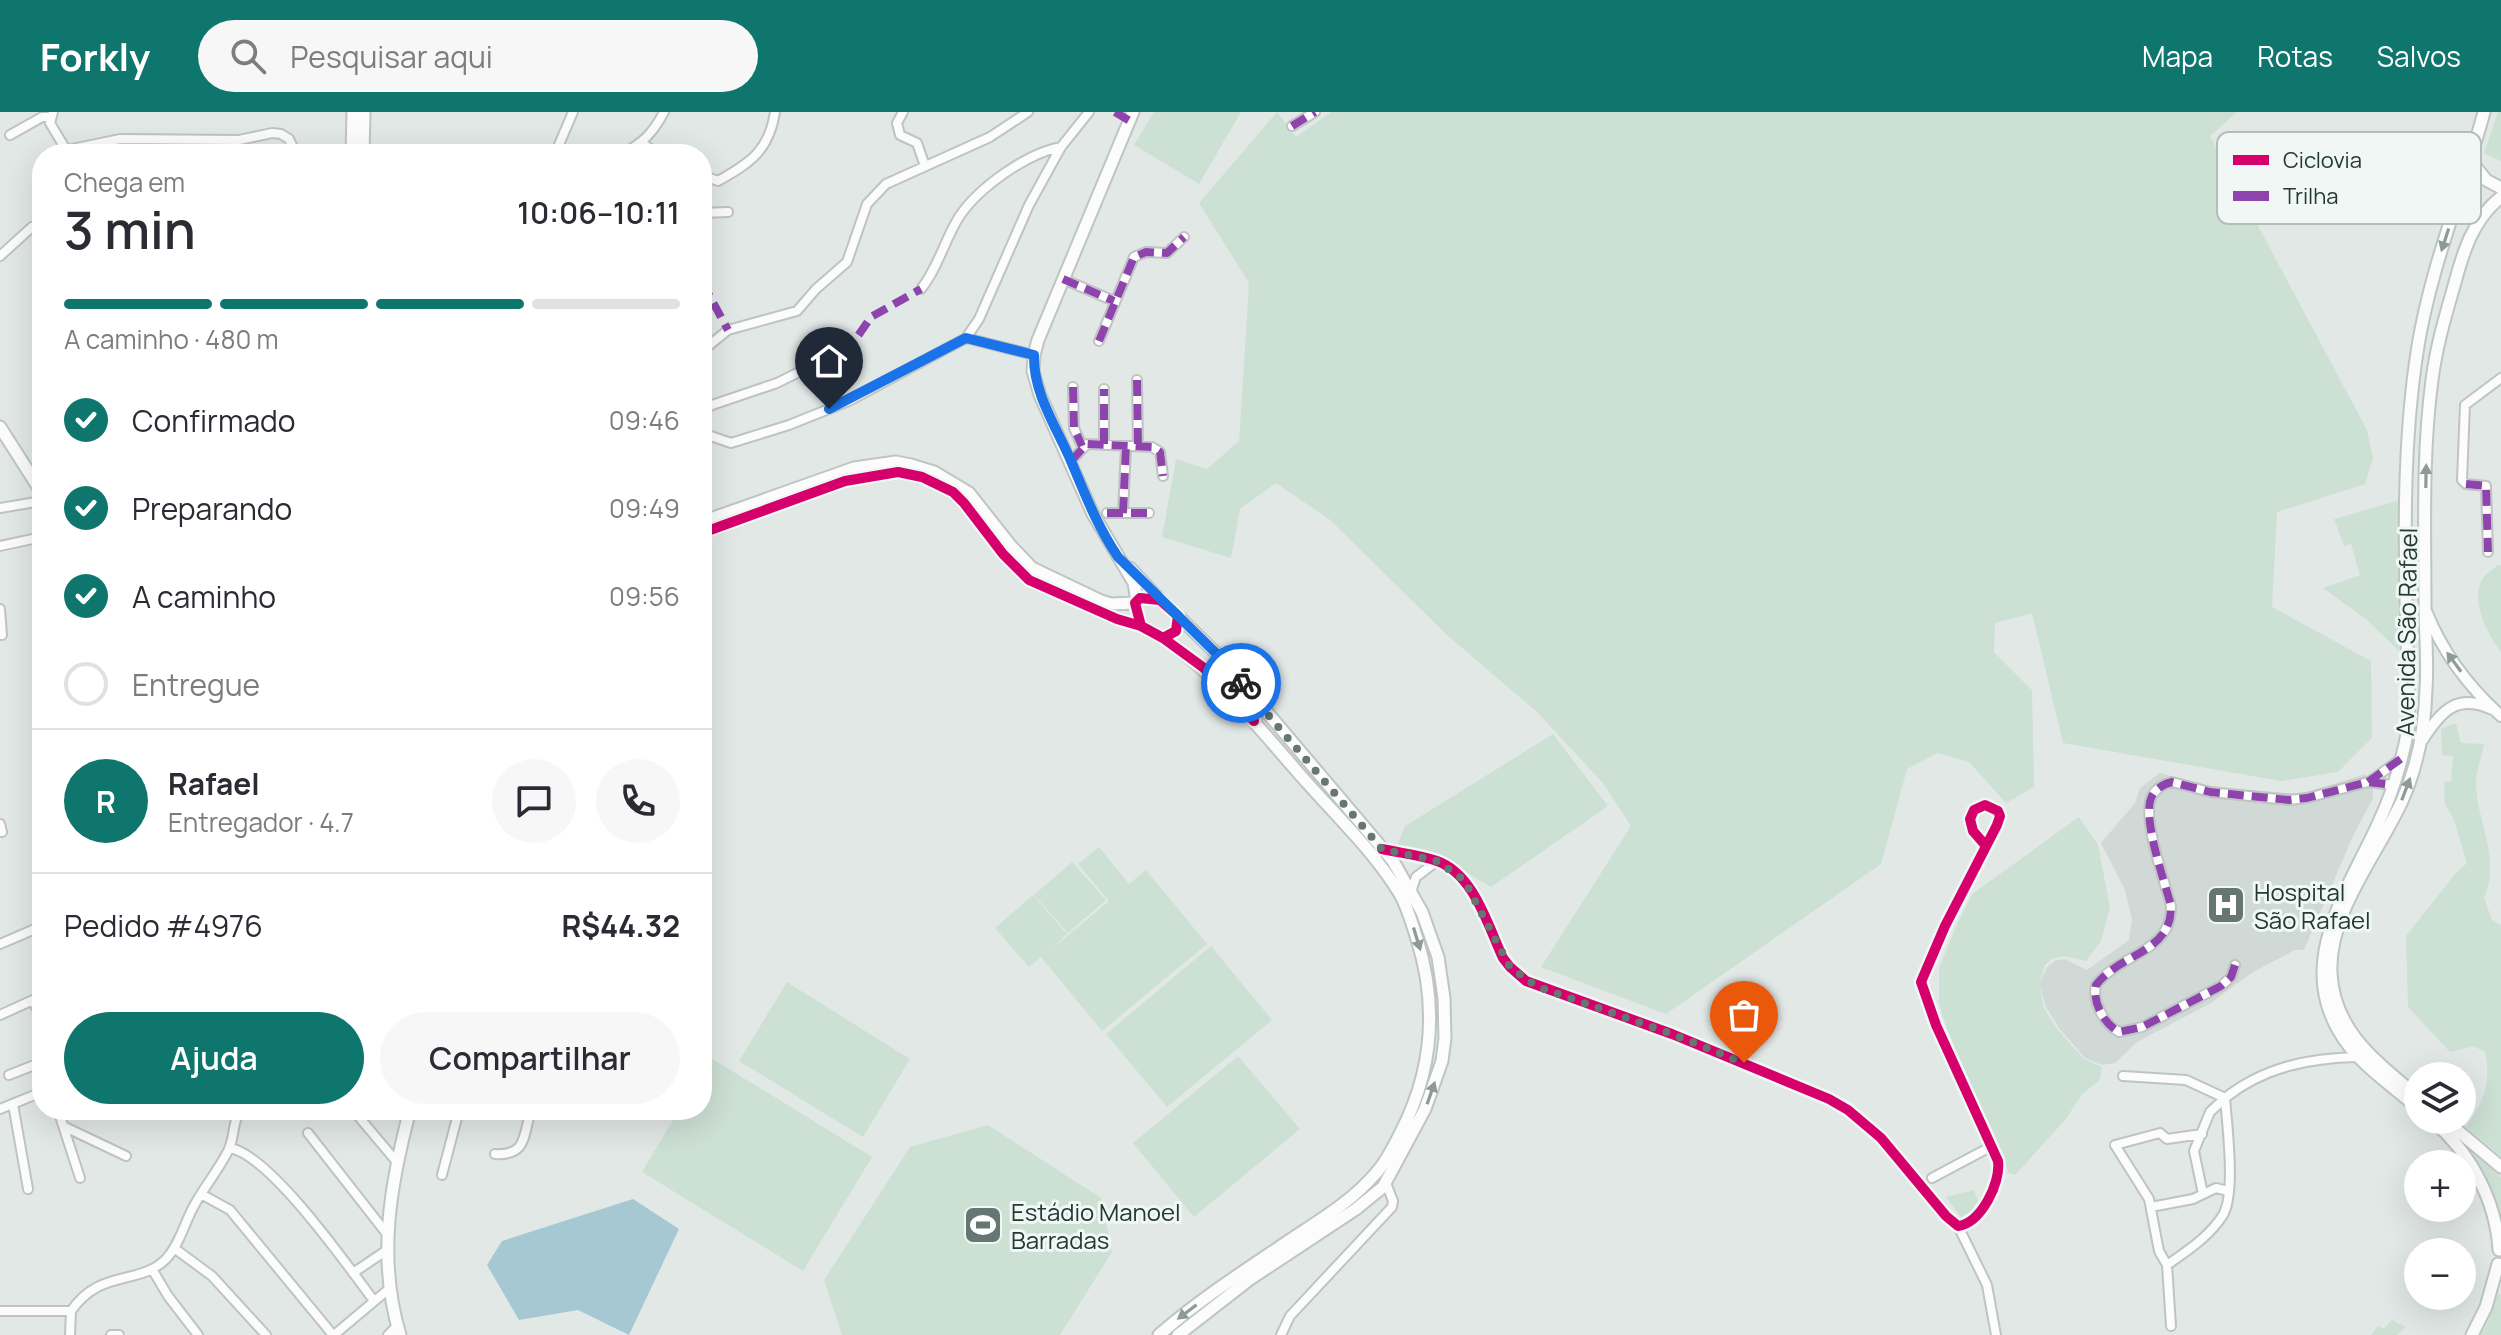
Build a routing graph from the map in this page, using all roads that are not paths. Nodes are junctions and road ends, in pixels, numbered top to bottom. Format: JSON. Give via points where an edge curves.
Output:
{"nodes":[{"id":1,"x":353,"y":112,"type":"edge"},
{"id":2,"x":364,"y":112,"type":"edge"},
{"id":3,"x":573,"y":112,"type":"edge"},
{"id":4,"x":664,"y":112,"type":"edge"},
{"id":5,"x":775,"y":112,"type":"edge"},
{"id":6,"x":1028,"y":112,"type":"edge"},
{"id":7,"x":1089,"y":112,"type":"edge"},
{"id":8,"x":1133,"y":112,"type":"edge"},
{"id":9,"x":1315,"y":112,"type":"edge"},
{"id":10,"x":2484,"y":112,"type":"edge"},
{"id":11,"x":903,"y":113,"type":"edge"},
{"id":12,"x":52,"y":114,"type":"edge"},
{"id":13,"x":1292,"y":126,"type":"dead end"},
{"id":14,"x":2479,"y":132,"type":"edge"},
{"id":15,"x":10,"y":135,"type":"dead end"},
{"id":16,"x":643,"y":143,"type":"edge"},
{"id":17,"x":63,"y":144,"type":"edge"},
{"id":18,"x":100,"y":144,"type":"edge"},
{"id":19,"x":291,"y":144,"type":"edge"},
{"id":20,"x":352,"y":144,"type":"edge"},
{"id":21,"x":363,"y":144,"type":"edge"},
{"id":22,"x":559,"y":144,"type":"edge"},
{"id":23,"x":1061,"y":147,"type":"junction"},
{"id":24,"x":925,"y":166,"type":"junction"},
{"id":25,"x":2481,"y":174,"type":"edge"},
{"id":26,"x":712,"y":179,"type":"edge"},
{"id":27,"x":2501,"y":188,"type":"edge"},
{"id":28,"x":2501,"y":197,"type":"edge"},
{"id":29,"x":728,"y":212,"type":"dead end"},
{"id":30,"x":712,"y":213,"type":"edge"},
{"id":31,"x":2481,"y":216,"type":"edge"},
{"id":32,"x":2452,"y":224,"type":"edge"},
{"id":33,"x":2477,"y":224,"type":"edge"},
{"id":34,"x":32,"y":227,"type":"edge"},
{"id":35,"x":1184,"y":237,"type":"dead end"},
{"id":36,"x":0,"y":256,"type":"edge"},
{"id":37,"x":1063,"y":279,"type":"junction"},
{"id":38,"x":921,"y":289,"type":"dead end"},
{"id":39,"x":1114,"y":301,"type":"junction"},
{"id":40,"x":966,"y":338,"type":"junction"},
{"id":41,"x":1099,"y":341,"type":"dead end"},
{"id":42,"x":712,"y":343,"type":"edge"},
{"id":43,"x":841,"y":351,"type":"dead end"},
{"id":44,"x":1034,"y":355,"type":"junction"},
{"id":45,"x":2501,"y":378,"type":"edge"},
{"id":46,"x":1137,"y":380,"type":"dead end"},
{"id":47,"x":1073,"y":387,"type":"dead end"},
{"id":48,"x":1104,"y":389,"type":"dead end"},
{"id":49,"x":712,"y":405,"type":"edge"},
{"id":50,"x":0,"y":427,"type":"edge"},
{"id":51,"x":712,"y":438,"type":"edge"},
{"id":52,"x":1104,"y":444,"type":"junction"},
{"id":53,"x":1082,"y":446,"type":"junction"},
{"id":54,"x":1126,"y":446,"type":"junction"},
{"id":55,"x":1138,"y":446,"type":"junction"},
{"id":56,"x":1071,"y":461,"type":"junction"},
{"id":57,"x":1163,"y":476,"type":"dead end"},
{"id":58,"x":32,"y":477,"type":"edge"},
{"id":59,"x":32,"y":503,"type":"edge"},
{"id":60,"x":0,"y":508,"type":"edge"},
{"id":61,"x":1107,"y":513,"type":"dead end"},
{"id":62,"x":1123,"y":513,"type":"junction"},
{"id":63,"x":1149,"y":513,"type":"dead end"},
{"id":64,"x":712,"y":518,"type":"edge"},
{"id":65,"x":712,"y":529,"type":"edge"},
{"id":66,"x":32,"y":540,"type":"edge"},
{"id":67,"x":0,"y":546,"type":"edge"},
{"id":68,"x":2488,"y":552,"type":"dead end"},
{"id":69,"x":1118,"y":557,"type":"junction"},
{"id":70,"x":1160,"y":600,"type":"junction"},
{"id":71,"x":1136,"y":602,"type":"junction"},
{"id":72,"x":2425,"y":607,"type":"junction"},
{"id":73,"x":0,"y":609,"type":"edge"},
{"id":74,"x":1178,"y":616,"type":"junction"},
{"id":75,"x":1141,"y":626,"type":"junction"},
{"id":76,"x":2,"y":635,"type":"dead end"},
{"id":77,"x":1163,"y":638,"type":"junction"},
{"id":78,"x":2497,"y":713,"type":"edge"},
{"id":79,"x":2423,"y":739,"type":"junction"},
{"id":80,"x":2402,"y":758,"type":"junction"},
{"id":81,"x":2368,"y":782,"type":"junction"},
{"id":82,"x":2393,"y":785,"type":"junction"},
{"id":83,"x":1986,"y":846,"type":"junction"},
{"id":84,"x":1382,"y":849,"type":"junction"},
{"id":85,"x":1437,"y":861,"type":"junction"},
{"id":86,"x":1411,"y":892,"type":"junction"},
{"id":87,"x":32,"y":930,"type":"edge"},
{"id":88,"x":0,"y":944,"type":"edge"},
{"id":89,"x":2235,"y":965,"type":"dead end"},
{"id":90,"x":32,"y":1000,"type":"edge"},
{"id":91,"x":0,"y":1015,"type":"edge"},
{"id":92,"x":2358,"y":1057,"type":"junction"},
{"id":93,"x":32,"y":1066,"type":"edge"},
{"id":94,"x":9,"y":1075,"type":"dead end"},
{"id":95,"x":2123,"y":1076,"type":"dead end"},
{"id":96,"x":2404,"y":1085,"type":"edge"},
{"id":97,"x":32,"y":1096,"type":"edge"},
{"id":98,"x":2404,"y":1096,"type":"edge"},
{"id":99,"x":2225,"y":1098,"type":"junction"},
{"id":100,"x":13,"y":1104,"type":"junction"},
{"id":101,"x":0,"y":1109,"type":"edge"},
{"id":102,"x":62,"y":1120,"type":"edge"},
{"id":103,"x":234,"y":1120,"type":"edge"},
{"id":104,"x":361,"y":1120,"type":"edge"},
{"id":105,"x":407,"y":1120,"type":"edge"},
{"id":106,"x":456,"y":1120,"type":"edge"},
{"id":107,"x":528,"y":1120,"type":"edge"},
{"id":108,"x":65,"y":1127,"type":"junction"},
{"id":109,"x":308,"y":1133,"type":"dead end"},
{"id":110,"x":2202,"y":1134,"type":"junction"},
{"id":111,"x":2446,"y":1134,"type":"edge"},
{"id":112,"x":2462,"y":1134,"type":"edge"},
{"id":113,"x":1992,"y":1146,"type":"junction"},
{"id":114,"x":230,"y":1148,"type":"junction"},
{"id":115,"x":495,"y":1154,"type":"dead end"},
{"id":116,"x":126,"y":1156,"type":"dead end"},
{"id":117,"x":396,"y":1161,"type":"junction"},
{"id":118,"x":2501,"y":1167,"type":"edge"},
{"id":119,"x":442,"y":1175,"type":"dead end"},
{"id":120,"x":80,"y":1178,"type":"dead end"},
{"id":121,"x":1932,"y":1178,"type":"dead end"},
{"id":122,"x":1384,"y":1185,"type":"junction"},
{"id":123,"x":28,"y":1189,"type":"dead end"},
{"id":124,"x":2228,"y":1191,"type":"junction"},
{"id":125,"x":201,"y":1194,"type":"junction"},
{"id":126,"x":2203,"y":1194,"type":"junction"},
{"id":127,"x":2151,"y":1207,"type":"junction"},
{"id":128,"x":1958,"y":1226,"type":"junction"},
{"id":129,"x":387,"y":1234,"type":"junction"},
{"id":130,"x":2500,"y":1247,"type":"edge"},
{"id":131,"x":174,"y":1248,"type":"junction"},
{"id":132,"x":387,"y":1250,"type":"junction"},
{"id":133,"x":2165,"y":1263,"type":"junction"},
{"id":134,"x":2498,"y":1264,"type":"junction"},
{"id":135,"x":152,"y":1269,"type":"junction"},
{"id":136,"x":353,"y":1273,"type":"junction"},
{"id":137,"x":2501,"y":1277,"type":"edge"},
{"id":138,"x":390,"y":1288,"type":"junction"},
{"id":139,"x":374,"y":1301,"type":"junction"},
{"id":140,"x":0,"y":1311,"type":"edge"},
{"id":141,"x":71,"y":1311,"type":"junction"},
{"id":142,"x":2171,"y":1326,"type":"dead end"},
{"id":143,"x":395,"y":1332,"type":"edge"},
{"id":144,"x":70,"y":1335,"type":"edge"},
{"id":145,"x":111,"y":1335,"type":"edge"},
{"id":146,"x":119,"y":1335,"type":"edge"},
{"id":147,"x":198,"y":1335,"type":"edge"},
{"id":148,"x":266,"y":1335,"type":"edge"},
{"id":149,"x":334,"y":1335,"type":"edge"},
{"id":150,"x":1159,"y":1335,"type":"edge"},
{"id":151,"x":1178,"y":1335,"type":"edge"},
{"id":152,"x":1281,"y":1335,"type":"edge"},
{"id":153,"x":1996,"y":1335,"type":"edge"},
{"id":154,"x":2472,"y":1335,"type":"edge"}],
"edges":[{"from":1,"to":20,"type":"main road"},
{"from":2,"to":21,"type":"main road"},
{"from":3,"to":22,"type":"street"},
{"from":4,"to":16,"type":"street"},
{"from":5,"to":26,"type":"street","via":[[756,156],[718,181]]},
{"from":6,"to":24,"type":"street","via":[[990,137]]},
{"from":7,"to":23,"type":"street"},
{"from":8,"to":37,"type":"main road"},
{"from":9,"to":13,"type":"street"},
{"from":10,"to":14,"type":"main road","name":"Avenida São Rafael"},
{"from":11,"to":24,"type":"street","via":[[897,123],[900,135],[917,143]]},
{"from":12,"to":15,"type":"street"},
{"from":12,"to":17,"type":"street","via":[[50,123]]},
{"from":18,"to":19,"type":"street","via":[[120,139],[239,140],[272,133]]},
{"from":23,"to":38,"type":"street","via":[[1008,171],[967,206]]},
{"from":23,"to":40,"type":"street"},
{"from":24,"to":42,"type":"street","via":[[886,184],[870,198],[847,262],[797,311],[728,330]]},
{"from":25,"to":27,"type":"main road"},
{"from":31,"to":28,"type":"main road","name":"Avenida São Rafael","one_way":true},
{"from":29,"to":30,"type":"street"},
{"from":32,"to":80,"type":"main road","name":"Avenida São Rafael","one_way":true,"via":[[2418,344],[2409,411],[2409,724]]},
{"from":72,"to":33,"type":"main road","name":"Avenida São Rafael","one_way":true,"via":[[2432,379],[2442,325]]},
{"from":34,"to":36,"type":"street"},
{"from":35,"to":39,"type":"street","via":[[1167,253],[1134,257]]},
{"from":37,"to":39,"type":"street"},
{"from":37,"to":44,"type":"main road"},
{"from":39,"to":41,"type":"street"},
{"from":40,"to":44,"type":"street"},
{"from":40,"to":51,"type":"street","via":[[849,401],[740,442]]},
{"from":43,"to":49,"type":"street","via":[[777,383]]},
{"from":44,"to":56,"type":"main road","via":[[1040,395]]},
{"from":45,"to":68,"type":"street","via":[[2465,405],[2462,477],[2466,484],[2486,486]]},
{"from":46,"to":55,"type":"street"},
{"from":47,"to":53,"type":"street","via":[[1074,428]]},
{"from":48,"to":52,"type":"street"},
{"from":50,"to":58,"type":"main road"},
{"from":52,"to":53,"type":"street"},
{"from":52,"to":54,"type":"street"},
{"from":53,"to":56,"type":"street"},
{"from":54,"to":55,"type":"street"},
{"from":54,"to":62,"type":"street"},
{"from":55,"to":57,"type":"street","via":[[1160,452]]},
{"from":56,"to":69,"type":"main road"},
{"from":59,"to":60,"type":"street"},
{"from":61,"to":62,"type":"street"},
{"from":62,"to":63,"type":"street"},
{"from":64,"to":71,"type":"main road","via":[[854,468],[896,462],[951,480],[969,493],[1041,574],[1111,604]]},
{"from":65,"to":75,"type":"main road","via":[[845,481],[898,472],[922,477],[953,492],[1029,580]]},
{"from":66,"to":67,"type":"street"},
{"from":69,"to":70,"type":"main road"},
{"from":69,"to":71,"type":"main road","via":[[1134,583]]},
{"from":70,"to":71,"type":"main road","via":[[1147,597]]},
{"from":70,"to":74,"type":"main road"},
{"from":71,"to":75,"type":"main road"},
{"from":78,"to":72,"type":"street","one_way":true,"via":[[2452,661]]},
{"from":72,"to":79,"type":"main road","name":"Avenida São Rafael"},
{"from":73,"to":76,"type":"street"},
{"from":74,"to":77,"type":"main road","via":[[1176,631]]},
{"from":74,"to":84,"type":"main road"},
{"from":75,"to":77,"type":"main road"},
{"from":77,"to":150,"type":"main road","one_way":true,"via":[[1204,668],[1254,721],[1397,891],[1422,956],[1431,1022],[1430,1050],[1413,1110],[1388,1157],[1355,1197]]},
{"from":78,"to":79,"type":"street","via":[[2473,702],[2452,707]]},
{"from":96,"to":79,"type":"main road","name":"Avenida São Rafael","one_way":true,"via":[[2349,1032],[2337,1005],[2331,959],[2338,924],[2403,798]]},
{"from":80,"to":81,"type":"street"},
{"from":80,"to":82,"type":"main road","name":"Avenida São Rafael"},
{"from":81,"to":82,"type":"street"},
{"from":81,"to":89,"type":"street","via":[[2289,800],[2210,792],[2172,782],[2152,796],[2150,821],[2171,919],[2156,942],[2096,985],[2105,1020],[2119,1032],[2142,1027],[2221,986]]},
{"from":82,"to":92,"type":"main road","name":"Avenida São Rafael","via":[[2337,905],[2324,950],[2330,1013]]},
{"from":83,"to":83,"type":"street","via":[[2000,816],[1985,805],[1970,819]]},
{"from":83,"to":113,"type":"street","via":[[1921,982]]},
{"from":84,"to":85,"type":"street"},
{"from":84,"to":86,"type":"main road"},
{"from":85,"to":86,"type":"street","via":[[1416,877]]},
{"from":85,"to":128,"type":"street","via":[[1464,880],[1503,958],[1526,981],[1829,1099],[1881,1138]]},
{"from":122,"to":86,"type":"main road","one_way":true,"via":[[1425,1109],[1445,1038],[1438,957]]},
{"from":87,"to":88,"type":"street"},
{"from":90,"to":91,"type":"street"},
{"from":92,"to":98,"type":"main road","name":"Avenida São Rafael"},
{"from":92,"to":99,"type":"street","via":[[2287,1066]]},
{"from":93,"to":94,"type":"street"},
{"from":95,"to":99,"type":"street","via":[[2186,1080]]},
{"from":97,"to":100,"type":"street"},
{"from":99,"to":110,"type":"street","via":[[2210,1112]]},
{"from":99,"to":124,"type":"street"},
{"from":100,"to":101,"type":"street"},
{"from":100,"to":123,"type":"street"},
{"from":102,"to":108,"type":"street"},
{"from":103,"to":114,"type":"street"},
{"from":104,"to":117,"type":"street"},
{"from":105,"to":117,"type":"main road"},
{"from":106,"to":119,"type":"street"},
{"from":107,"to":115,"type":"street","via":[[514,1154]]},
{"from":108,"to":116,"type":"street"},
{"from":108,"to":120,"type":"street"},
{"from":109,"to":129,"type":"street"},
{"from":110,"to":126,"type":"street","via":[[2194,1151]]},
{"from":110,"to":127,"type":"street","via":[[2167,1139],[2158,1134],[2115,1145]]},
{"from":111,"to":130,"type":"main road","via":[[2482,1185]]},
{"from":112,"to":118,"type":"main road"},
{"from":113,"to":121,"type":"street"},
{"from":113,"to":128,"type":"street","via":[[1999,1170],[1995,1186],[1976,1217]]},
{"from":114,"to":125,"type":"street"},
{"from":114,"to":136,"type":"street","via":[[279,1183]]},
{"from":117,"to":129,"type":"main road"},
{"from":122,"to":151,"type":"main road"},
{"from":122,"to":152,"type":"street","via":[[1392,1207],[1290,1316]]},
{"from":124,"to":126,"type":"street","via":[[2216,1188]]},
{"from":124,"to":133,"type":"street","via":[[2225,1211],[2213,1229]]},
{"from":125,"to":131,"type":"street"},
{"from":125,"to":149,"type":"street","via":[[230,1210]]},
{"from":126,"to":127,"type":"street"},
{"from":127,"to":133,"type":"street"},
{"from":128,"to":153,"type":"street","via":[[1987,1285]]},
{"from":129,"to":132,"type":"main road"},
{"from":130,"to":134,"type":"main road"},
{"from":131,"to":135,"type":"street"},
{"from":131,"to":148,"type":"street","via":[[212,1276]]},
{"from":132,"to":136,"type":"street"},
{"from":132,"to":138,"type":"main road"},
{"from":133,"to":142,"type":"street"},
{"from":134,"to":137,"type":"main road"},
{"from":134,"to":154,"type":"main road"},
{"from":135,"to":141,"type":"street","via":[[112,1279],[89,1291]]},
{"from":135,"to":147,"type":"street"},
{"from":136,"to":139,"type":"street"},
{"from":138,"to":139,"type":"street"},
{"from":138,"to":143,"type":"main road"},
{"from":139,"to":149,"type":"street"},
{"from":140,"to":141,"type":"street"},
{"from":141,"to":144,"type":"street"},
{"from":145,"to":146,"type":"street"}]}
